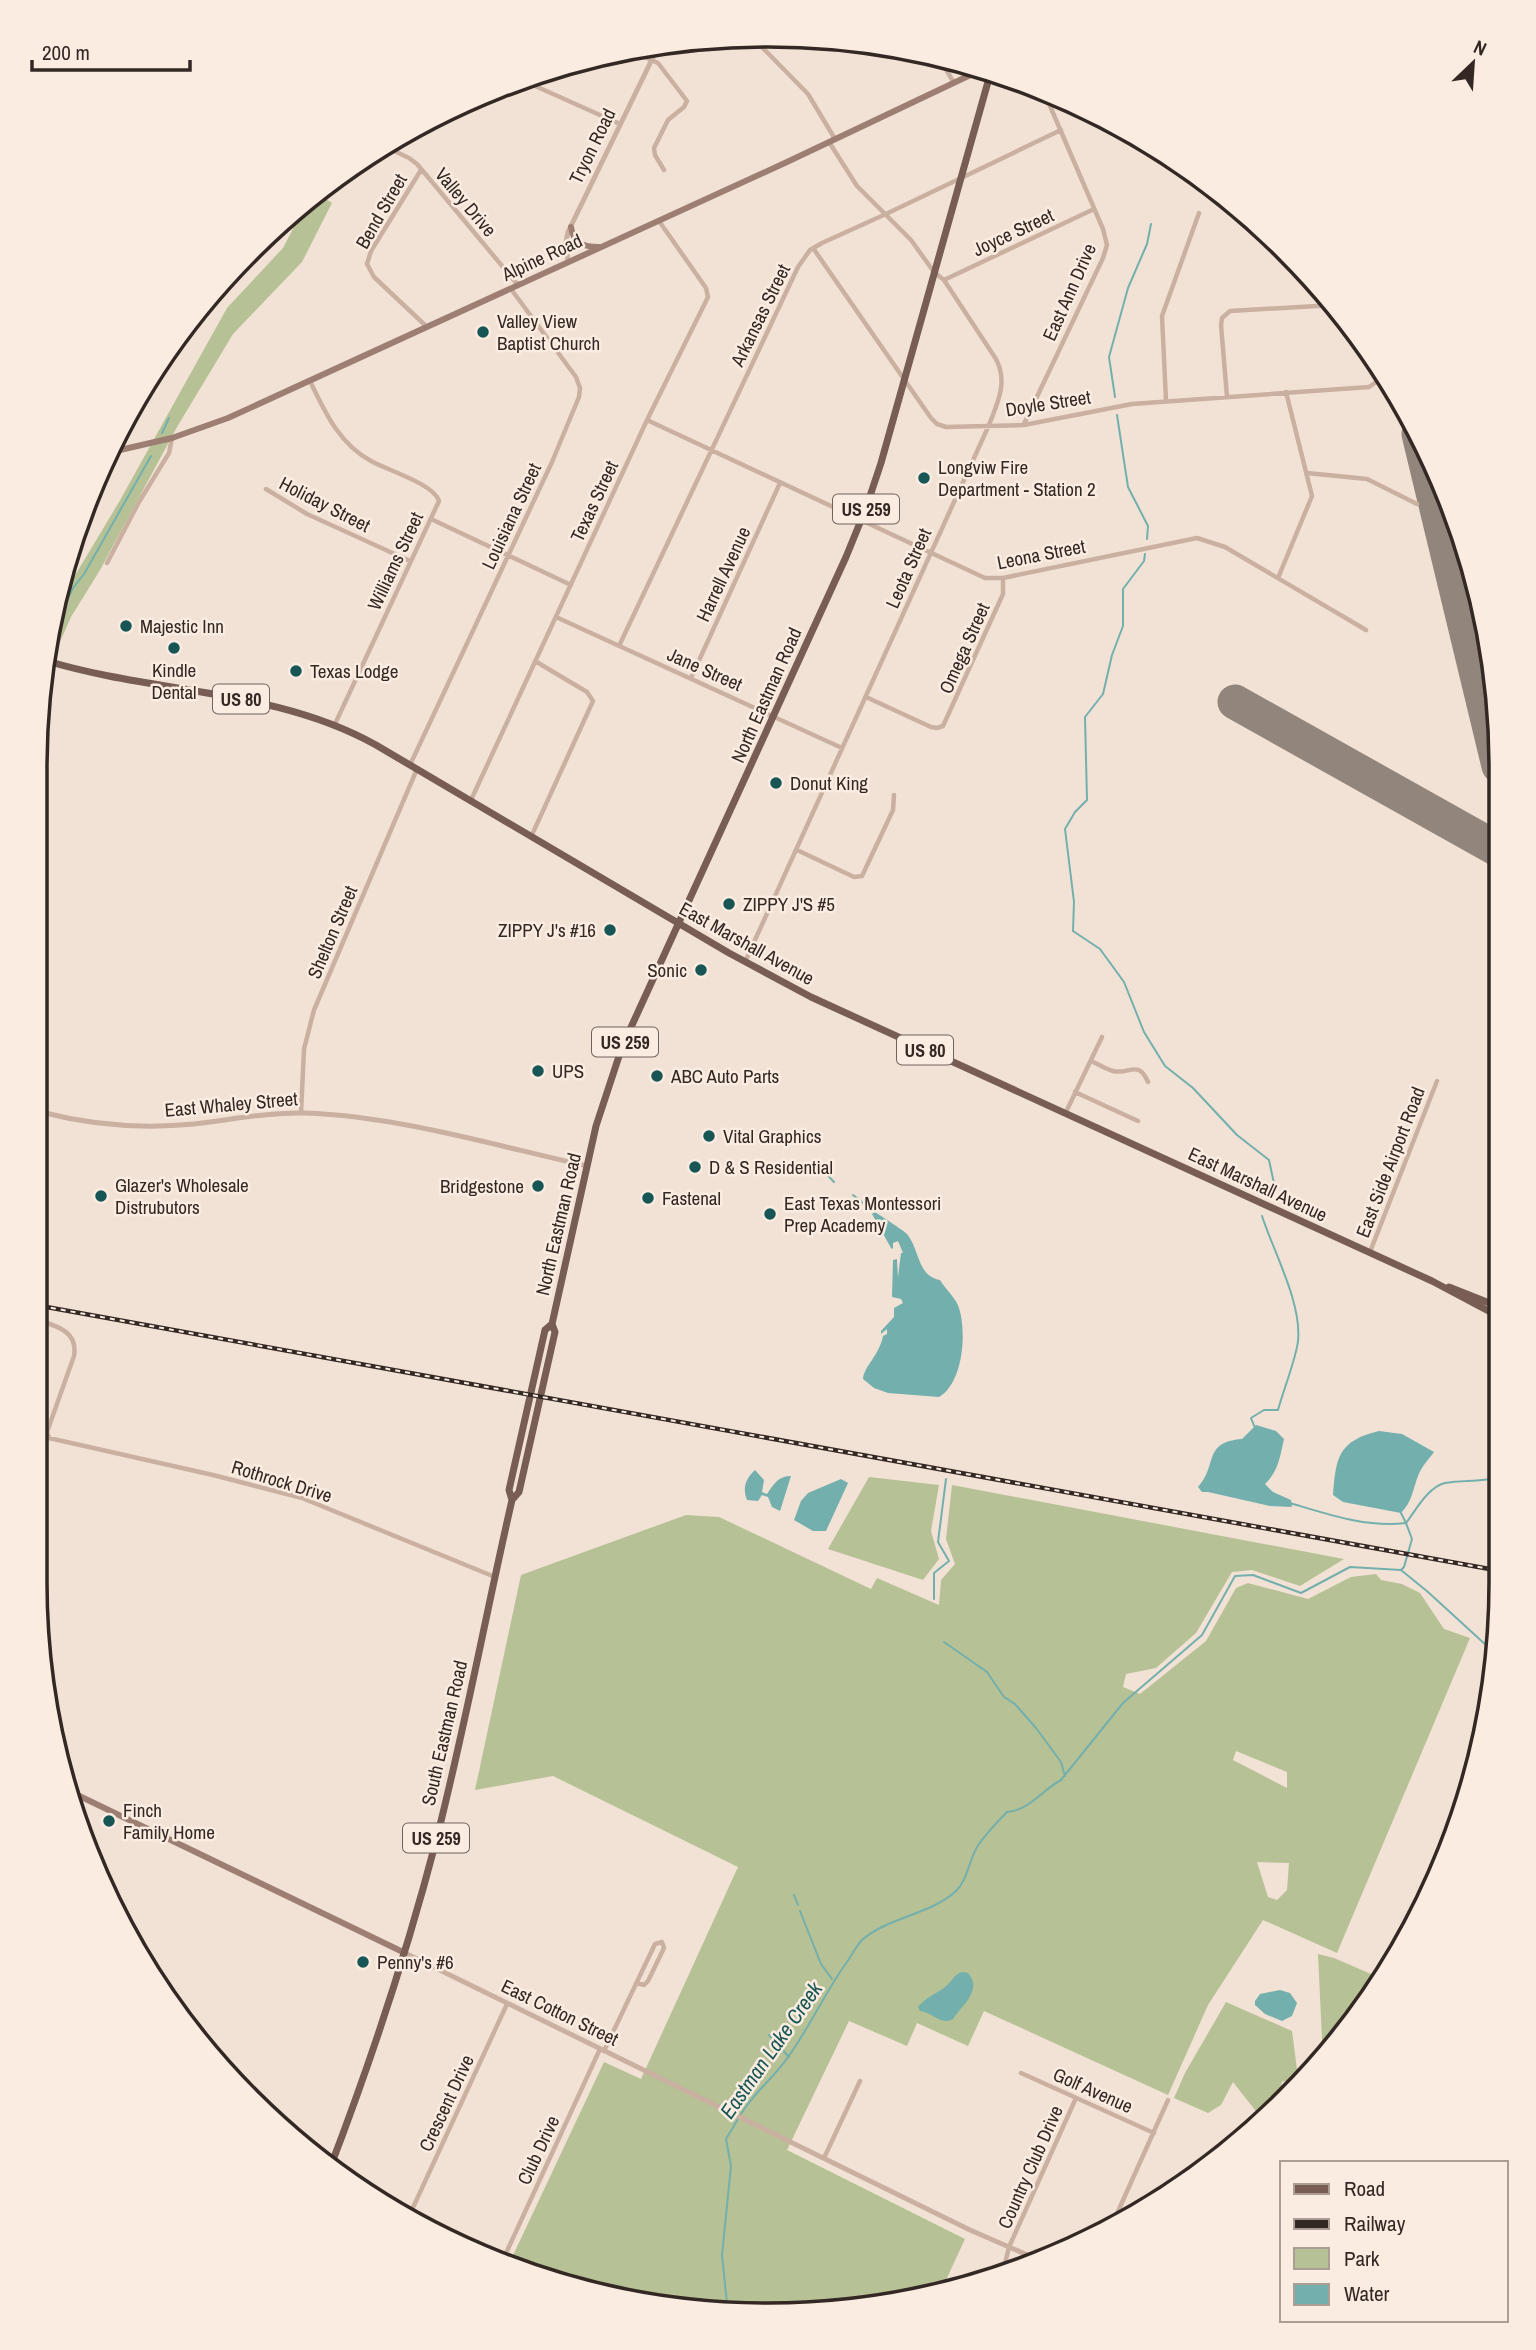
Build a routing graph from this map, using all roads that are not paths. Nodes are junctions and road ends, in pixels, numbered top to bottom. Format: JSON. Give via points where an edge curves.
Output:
{"nodes":[{"id":1,"x":762,"y":47,"type":"edge"},
{"id":2,"x":654,"y":56,"type":"edge"},
{"id":3,"x":647,"y":58,"type":"edge"},
{"id":4,"x":652,"y":60,"type":"junction"},
{"id":5,"x":946,"y":70,"type":"edge"},
{"id":6,"x":968,"y":76,"type":"edge"},
{"id":7,"x":988,"y":82,"type":"edge"},
{"id":8,"x":954,"y":83,"type":"junction"},
{"id":9,"x":537,"y":86,"type":"edge"},
{"id":10,"x":1050,"y":105,"type":"edge"},
{"id":11,"x":620,"y":124,"type":"junction"},
{"id":12,"x":1061,"y":130,"type":"junction"},
{"id":13,"x":832,"y":140,"type":"junction"},
{"id":14,"x":396,"y":152,"type":"edge"},
{"id":15,"x":421,"y":170,"type":"junction"},
{"id":16,"x":664,"y":170,"type":"dead end"},
{"id":17,"x":961,"y":179,"type":"junction"},
{"id":18,"x":1094,"y":209,"type":"junction"},
{"id":19,"x":1199,"y":213,"type":"dead end"},
{"id":20,"x":886,"y":214,"type":"junction"},
{"id":21,"x":659,"y":221,"type":"junction"},
{"id":22,"x":571,"y":227,"type":"junction"},
{"id":23,"x":601,"y":247,"type":"junction"},
{"id":24,"x":813,"y":248,"type":"junction"},
{"id":25,"x":568,"y":262,"type":"junction"},
{"id":26,"x":934,"y":272,"type":"junction"},
{"id":27,"x":944,"y":280,"type":"junction"},
{"id":28,"x":514,"y":287,"type":"junction"},
{"id":29,"x":1321,"y":306,"type":"edge"},
{"id":30,"x":427,"y":327,"type":"junction"},
{"id":31,"x":904,"y":379,"type":"junction"},
{"id":32,"x":310,"y":381,"type":"junction"},
{"id":33,"x":1376,"y":383,"type":"edge"},
{"id":34,"x":1286,"y":392,"type":"junction"},
{"id":35,"x":1227,"y":397,"type":"junction"},
{"id":36,"x":1166,"y":401,"type":"junction"},
{"id":37,"x":647,"y":420,"type":"junction"},
{"id":38,"x":989,"y":425,"type":"junction"},
{"id":39,"x":1024,"y":425,"type":"junction"},
{"id":40,"x":172,"y":438,"type":"junction"},
{"id":41,"x":122,"y":450,"type":"edge"},
{"id":42,"x":711,"y":450,"type":"junction"},
{"id":43,"x":1307,"y":473,"type":"junction"},
{"id":44,"x":780,"y":482,"type":"junction"},
{"id":45,"x":266,"y":489,"type":"dead end"},
{"id":46,"x":1417,"y":504,"type":"dead end"},
{"id":47,"x":431,"y":519,"type":"junction"},
{"id":48,"x":861,"y":520,"type":"junction"},
{"id":49,"x":930,"y":553,"type":"junction"},
{"id":50,"x":508,"y":555,"type":"junction"},
{"id":51,"x":410,"y":561,"type":"junction"},
{"id":52,"x":107,"y":563,"type":"dead end"},
{"id":53,"x":1003,"y":578,"type":"junction"},
{"id":54,"x":1278,"y":578,"type":"junction"},
{"id":55,"x":571,"y":585,"type":"junction"},
{"id":56,"x":556,"y":618,"type":"junction"},
{"id":57,"x":1366,"y":630,"type":"dead end"},
{"id":58,"x":619,"y":646,"type":"junction"},
{"id":59,"x":535,"y":661,"type":"junction"},
{"id":60,"x":55,"y":663,"type":"edge"},
{"id":61,"x":691,"y":678,"type":"junction"},
{"id":62,"x":866,"y":697,"type":"junction"},
{"id":63,"x":774,"y":716,"type":"junction"},
{"id":64,"x":335,"y":724,"type":"junction"},
{"id":65,"x":842,"y":748,"type":"junction"},
{"id":66,"x":414,"y":767,"type":"junction"},
{"id":67,"x":894,"y":795,"type":"dead end"},
{"id":68,"x":470,"y":801,"type":"junction"},
{"id":69,"x":531,"y":837,"type":"junction"},
{"id":70,"x":797,"y":850,"type":"junction"},
{"id":71,"x":680,"y":923,"type":"junction"},
{"id":72,"x":745,"y":962,"type":"junction"},
{"id":73,"x":1102,"y":1037,"type":"dead end"},
{"id":74,"x":1091,"y":1061,"type":"junction"},
{"id":75,"x":1437,"y":1081,"type":"dead end"},
{"id":76,"x":1148,"y":1082,"type":"dead end"},
{"id":77,"x":1075,"y":1092,"type":"junction"},
{"id":78,"x":47,"y":1113,"type":"edge"},
{"id":79,"x":301,"y":1113,"type":"junction"},
{"id":80,"x":1065,"y":1114,"type":"junction"},
{"id":81,"x":1138,"y":1121,"type":"dead end"},
{"id":82,"x":587,"y":1166,"type":"junction"},
{"id":83,"x":1370,"y":1253,"type":"junction"},
{"id":84,"x":1432,"y":1281,"type":"junction"},
{"id":85,"x":1489,"y":1303,"type":"edge"},
{"id":86,"x":1489,"y":1311,"type":"edge"},
{"id":87,"x":47,"y":1324,"type":"edge"},
{"id":88,"x":552,"y":1324,"type":"junction"},
{"id":89,"x":531,"y":1391,"type":"joint"},
{"id":90,"x":541,"y":1393,"type":"joint"},
{"id":91,"x":47,"y":1432,"type":"edge"},
{"id":92,"x":47,"y":1435,"type":"edge"},
{"id":93,"x":512,"y":1500,"type":"junction"},
{"id":94,"x":495,"y":1577,"type":"junction"},
{"id":95,"x":81,"y":1797,"type":"edge"},
{"id":96,"x":405,"y":1953,"type":"junction"},
{"id":97,"x":636,"y":1983,"type":"junction"},
{"id":98,"x":507,"y":2004,"type":"junction"},
{"id":99,"x":602,"y":2050,"type":"junction"},
{"id":100,"x":1021,"y":2073,"type":"dead end"},
{"id":101,"x":860,"y":2081,"type":"dead end"},
{"id":102,"x":1076,"y":2098,"type":"junction"},
{"id":103,"x":1168,"y":2100,"type":"dead end"},
{"id":104,"x":1154,"y":2133,"type":"junction"},
{"id":105,"x":334,"y":2157,"type":"edge"},
{"id":106,"x":824,"y":2158,"type":"junction"},
{"id":107,"x":413,"y":2208,"type":"edge"},
{"id":108,"x":1118,"y":2211,"type":"edge"},
{"id":109,"x":1009,"y":2247,"type":"junction"},
{"id":110,"x":506,"y":2253,"type":"edge"},
{"id":111,"x":1027,"y":2254,"type":"edge"},
{"id":112,"x":1005,"y":2262,"type":"edge"}],
"edges":[{"from":1,"to":13,"type":"street","name":"Leota Street","via":[[808,94]]},
{"from":2,"to":4,"type":"street","name":"Tryon Road"},
{"from":3,"to":4,"type":"street"},
{"from":4,"to":11,"type":"street","name":"Tryon Road"},
{"from":4,"to":16,"type":"street","via":[[687,101],[668,120],[654,148]]},
{"from":5,"to":8,"type":"street"},
{"from":6,"to":8,"type":"main road","name":"Alpine Road"},
{"from":7,"to":17,"type":"main road","name":"North Eastman Road","number":"US 259"},
{"from":8,"to":13,"type":"main road","name":"Alpine Road"},
{"from":9,"to":11,"type":"street"},
{"from":10,"to":12,"type":"street","name":"East Ann Drive"},
{"from":11,"to":22,"type":"street","name":"Tryon Road"},
{"from":12,"to":17,"type":"street"},
{"from":12,"to":18,"type":"street","name":"East Ann Drive"},
{"from":13,"to":20,"type":"street","name":"Leota Street","via":[[857,186]]},
{"from":13,"to":21,"type":"main road","name":"Alpine Road"},
{"from":14,"to":15,"type":"street","name":"Valley Drive"},
{"from":15,"to":28,"type":"street","name":"Valley Drive"},
{"from":15,"to":30,"type":"street","name":"Bend Street","via":[[373,248],[368,264],[374,277]]},
{"from":17,"to":20,"type":"street"},
{"from":17,"to":26,"type":"main road","name":"North Eastman Road","number":"US 259"},
{"from":18,"to":27,"type":"street","name":"Joyce Street"},
{"from":18,"to":39,"type":"street","name":"East Ann Drive","via":[[1106,250]]},
{"from":19,"to":36,"type":"street","via":[[1162,316]]},
{"from":20,"to":24,"type":"street"},
{"from":20,"to":26,"type":"street","name":"Leota Street"},
{"from":21,"to":23,"type":"main road","name":"Alpine Road"},
{"from":21,"to":37,"type":"street","name":"Texas Street","via":[[708,295]]},
{"from":22,"to":23,"type":"main road","via":[[577,242]]},
{"from":22,"to":25,"type":"street","name":"Tryon Road","via":[[566,242]]},
{"from":23,"to":25,"type":"main road","name":"Alpine Road"},
{"from":24,"to":31,"type":"street","name":"Doyle Street"},
{"from":24,"to":42,"type":"street","name":"Arkansas Street","via":[[798,267]]},
{"from":25,"to":28,"type":"main road","name":"Alpine Road"},
{"from":26,"to":27,"type":"street","name":"Leota Street"},
{"from":26,"to":31,"type":"main road","name":"North Eastman Road","number":"US 259"},
{"from":27,"to":38,"type":"street","name":"Leota Street","via":[[1001,368],[1002,387]]},
{"from":28,"to":30,"type":"main road","name":"Alpine Road"},
{"from":28,"to":50,"type":"street","name":"Louisiana Street","via":[[576,377],[580,391]]},
{"from":29,"to":35,"type":"street","via":[[1225,314],[1221,326]]},
{"from":30,"to":32,"type":"main road","name":"Alpine Road"},
{"from":31,"to":38,"type":"street","name":"Doyle Street","via":[[937,424],[950,428]]},
{"from":31,"to":48,"type":"main road","name":"North Eastman Road","number":"US 259"},
{"from":32,"to":40,"type":"main road","name":"Alpine Road","via":[[220,422]]},
{"from":32,"to":47,"type":"street","name":"Williams Street","via":[[332,424],[352,448],[436,493],[439,501]]},
{"from":33,"to":34,"type":"street","name":"Doyle Street","via":[[1369,387]]},
{"from":34,"to":35,"type":"street","name":"Doyle Street"},
{"from":34,"to":43,"type":"street"},
{"from":35,"to":36,"type":"street","name":"Doyle Street"},
{"from":36,"to":39,"type":"street","name":"Doyle Street"},
{"from":37,"to":42,"type":"street","name":"Leona Street"},
{"from":37,"to":55,"type":"street","name":"Texas Street"},
{"from":38,"to":39,"type":"street","name":"Doyle Street"},
{"from":38,"to":49,"type":"street","name":"Leota Street"},
{"from":40,"to":41,"type":"main road","name":"Alpine Road"},
{"from":40,"to":52,"type":"street","via":[[169,453]]},
{"from":42,"to":44,"type":"street","name":"Leona Street"},
{"from":42,"to":58,"type":"street","name":"Arkansas Street"},
{"from":43,"to":46,"type":"street","via":[[1367,479]]},
{"from":43,"to":54,"type":"street","via":[[1311,501]]},
{"from":44,"to":48,"type":"street","name":"Leona Street"},
{"from":44,"to":61,"type":"street","name":"Harrell Avenue"},
{"from":45,"to":51,"type":"street","name":"Holiday Street"},
{"from":47,"to":50,"type":"street"},
{"from":47,"to":51,"type":"street","name":"Williams Street"},
{"from":48,"to":49,"type":"street","name":"Leona Street"},
{"from":48,"to":63,"type":"main road","name":"North Eastman Road","number":"US 259"},
{"from":49,"to":53,"type":"street","name":"Leona Street","via":[[982,577]]},
{"from":49,"to":62,"type":"street","name":"Leota Street"},
{"from":50,"to":55,"type":"street"},
{"from":50,"to":66,"type":"street","name":"Louisiana Street"},
{"from":51,"to":64,"type":"street","name":"Williams Street"},
{"from":53,"to":54,"type":"street","name":"Leona Street","via":[[1194,538],[1225,547]]},
{"from":53,"to":62,"type":"street","name":"Omega Street","via":[[1003,594],[942,727],[931,727]]},
{"from":54,"to":57,"type":"street","name":"Leona Street"},
{"from":55,"to":56,"type":"street","name":"Texas Street"},
{"from":56,"to":58,"type":"street","name":"Jane Street"},
{"from":56,"to":59,"type":"street","name":"Texas Street"},
{"from":58,"to":61,"type":"street","name":"Jane Street"},
{"from":59,"to":68,"type":"street","name":"Texas Street"},
{"from":59,"to":69,"type":"street","via":[[592,697],[592,708]]},
{"from":60,"to":64,"type":"main road","name":"East Marshall Avenue","number":"US 80","via":[[271,704]]},
{"from":61,"to":63,"type":"street","name":"Jane Street"},
{"from":62,"to":65,"type":"street","name":"Leota Street"},
{"from":63,"to":65,"type":"street","name":"Jane Street"},
{"from":63,"to":71,"type":"main road","name":"North Eastman Road","number":"US 259"},
{"from":64,"to":66,"type":"main road","name":"East Marshall Avenue","number":"US 80"},
{"from":65,"to":70,"type":"street","name":"Leota Street"},
{"from":66,"to":68,"type":"main road","name":"East Marshall Avenue","number":"US 80"},
{"from":66,"to":79,"type":"street","name":"Shelton Street","via":[[314,1010],[304,1049]]},
{"from":67,"to":70,"type":"street","via":[[894,807],[860,877]]},
{"from":68,"to":69,"type":"main road","name":"East Marshall Avenue","number":"US 80"},
{"from":69,"to":71,"type":"main road","name":"East Marshall Avenue","number":"US 80"},
{"from":70,"to":72,"type":"street","name":"Leota Street"},
{"from":71,"to":72,"type":"main road","name":"East Marshall Avenue","number":"US 80"},
{"from":71,"to":82,"type":"main road","name":"North Eastman Road","number":"US 259","via":[[617,1061]]},
{"from":72,"to":80,"type":"main road","name":"East Marshall Avenue","number":"US 80"},
{"from":73,"to":74,"type":"street"},
{"from":74,"to":76,"type":"street","via":[[1113,1071],[1137,1069]]},
{"from":74,"to":77,"type":"street"},
{"from":75,"to":83,"type":"street","name":"East Side Airport Road"},
{"from":77,"to":80,"type":"street"},
{"from":77,"to":81,"type":"street"},
{"from":78,"to":79,"type":"street","name":"East Whaley Street","via":[[97,1123],[153,1126]]},
{"from":79,"to":82,"type":"street","name":"East Whaley Street","via":[[383,1122]]},
{"from":80,"to":83,"type":"main road","name":"East Marshall Avenue","number":"US 80"},
{"from":82,"to":88,"type":"main road","name":"North Eastman Road","number":"US 259"},
{"from":83,"to":84,"type":"main road","name":"East Marshall Avenue","number":"US 80"},
{"from":84,"to":85,"type":"main road","name":"East Marshall Avenue","number":"US 80"},
{"from":84,"to":86,"type":"main road","name":"East Marshall Avenue","number":"US 80"},
{"from":87,"to":91,"type":"street","name":"Rothrock Drive","via":[[67,1332],[75,1346]]},
{"from":88,"to":89,"type":"main road","name":"North Eastman Road","number":"US 259","via":[[545,1330]]},
{"from":88,"to":90,"type":"main road","name":"North Eastman Road","number":"US 259","via":[[555,1332]]},
{"from":89,"to":93,"type":"main road","name":"South Eastman Road","number":"US 259","via":[[509,1490]]},
{"from":90,"to":93,"type":"main road","name":"South Eastman Road","number":"US 259","via":[[519,1492]]},
{"from":92,"to":94,"type":"street","name":"Rothrock Drive","via":[[302,1498]]},
{"from":93,"to":94,"type":"main road","name":"South Eastman Road","number":"US 259"},
{"from":94,"to":96,"type":"main road","name":"South Eastman Road","number":"US 259","via":[[442,1817]]},
{"from":95,"to":96,"type":"main road","name":"East Cotton Street"},
{"from":96,"to":98,"type":"street","name":"East Cotton Street"},
{"from":96,"to":105,"type":"main road","name":"South Eastman Road","number":"US 259"},
{"from":97,"to":97,"type":"street","name":"Club Drive","via":[[655,1944],[662,1941],[664,1948],[648,1981]]},
{"from":97,"to":99,"type":"street","name":"Club Drive"},
{"from":98,"to":99,"type":"street","name":"East Cotton Street"},
{"from":98,"to":107,"type":"street","name":"Crescent Drive"},
{"from":99,"to":106,"type":"street","name":"East Cotton Street"},
{"from":99,"to":110,"type":"street","name":"Club Drive"},
{"from":100,"to":102,"type":"street","name":"Golf Avenue"},
{"from":101,"to":106,"type":"street"},
{"from":102,"to":104,"type":"street","name":"Golf Avenue"},
{"from":102,"to":109,"type":"street","name":"Country Club Drive"},
{"from":103,"to":104,"type":"street"},
{"from":104,"to":108,"type":"street"},
{"from":106,"to":109,"type":"street","name":"East Cotton Street"},
{"from":109,"to":111,"type":"street","name":"East Cotton Street"},
{"from":109,"to":112,"type":"street","name":"Country Club Drive"}]}
